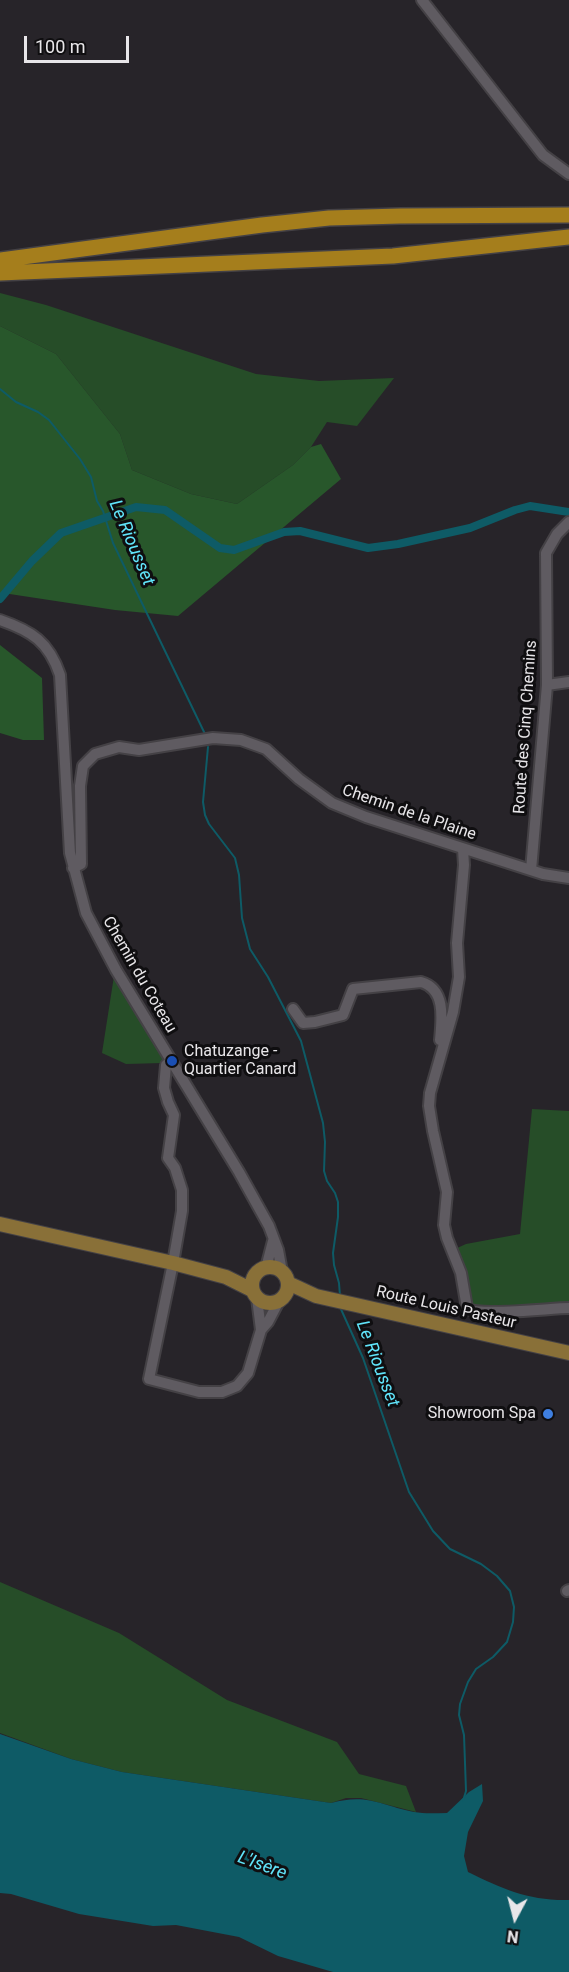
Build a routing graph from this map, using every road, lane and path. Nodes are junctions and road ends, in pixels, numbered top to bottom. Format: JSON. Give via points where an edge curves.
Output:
{"nodes":[{"id":1,"x":423,"y":0,"type":"edge"},
{"id":2,"x":569,"y":174,"type":"edge"},
{"id":3,"x":569,"y":215,"type":"edge"},
{"id":4,"x":569,"y":237,"type":"edge"},
{"id":5,"x":0,"y":260,"type":"edge"},
{"id":6,"x":0,"y":273,"type":"edge"},
{"id":7,"x":569,"y":522,"type":"edge"},
{"id":8,"x":1,"y":620,"type":"edge"},
{"id":9,"x":569,"y":682,"type":"edge"},
{"id":10,"x":547,"y":685,"type":"junction"},
{"id":11,"x":463,"y":849,"type":"junction"},
{"id":12,"x":73,"y":868,"type":"junction"},
{"id":13,"x":531,"y":870,"type":"junction"},
{"id":14,"x":569,"y":878,"type":"edge"},
{"id":15,"x":292,"y":1009,"type":"dead end"},
{"id":16,"x":172,"y":1060,"type":"junction"},
{"id":17,"x":436,"y":1066,"type":"junction"},
{"id":18,"x":0,"y":1224,"type":"edge"},
{"id":19,"x":273,"y":1241,"type":"junction"},
{"id":20,"x":173,"y":1263,"type":"junction"},
{"id":21,"x":260,"y":1271,"type":"junction"},
{"id":22,"x":226,"y":1277,"type":"junction"},
{"id":23,"x":285,"y":1277,"type":"junction"},
{"id":24,"x":255,"y":1294,"type":"junction"},
{"id":25,"x":316,"y":1296,"type":"junction"},
{"id":26,"x":280,"y":1300,"type":"junction"},
{"id":27,"x":569,"y":1308,"type":"edge"},
{"id":28,"x":261,"y":1330,"type":"junction"},
{"id":29,"x":569,"y":1353,"type":"edge"}],
"edges":[{"from":1,"to":2,"type":"street","via":[[543,155]]},
{"from":3,"to":5,"type":"highway","via":[[329,218]]},
{"from":4,"to":6,"type":"highway","via":[[393,255]]},
{"from":7,"to":10,"type":"street","name":"Route des Cinq Chemins","via":[[546,553]]},
{"from":8,"to":12,"type":"street","name":"Chemin du Coteau","via":[[21,627],[45,645],[60,675]]},
{"from":9,"to":10,"type":"street"},
{"from":10,"to":13,"type":"street","name":"Route des Cinq Chemins"},
{"from":11,"to":12,"type":"street","name":"Chemin de la Plaine","via":[[332,803],[266,749],[241,740],[213,738],[139,750],[119,747],[95,754],[83,766],[81,864]]},
{"from":11,"to":13,"type":"street","name":"Chemin de la Plaine"},
{"from":11,"to":17,"type":"street","via":[[457,943],[459,977]]},
{"from":12,"to":16,"type":"street","name":"Chemin du Coteau","via":[[97,936]]},
{"from":13,"to":14,"type":"street","name":"Chemin de la Plaine"},
{"from":15,"to":17,"type":"street","via":[[303,1023],[315,1022],[343,1015],[353,989],[426,983],[441,1004]]},
{"from":16,"to":19,"type":"street","name":"Chemin du Coteau","via":[[239,1172],[269,1226]]},
{"from":16,"to":20,"type":"street","via":[[166,1065],[164,1076],[174,1115],[168,1158],[182,1190]]},
{"from":17,"to":27,"type":"street","via":[[429,1106],[447,1192],[444,1225],[461,1273],[467,1308],[491,1312]]},
{"from":18,"to":20,"type":"main road"},
{"from":19,"to":21,"type":"street"},
{"from":19,"to":23,"type":"street","name":"Chemin du Coteau"},
{"from":20,"to":22,"type":"main road"},
{"from":20,"to":28,"type":"street","via":[[149,1379],[199,1392],[230,1390],[248,1373]]},
{"from":21,"to":22,"type":"main road"},
{"from":21,"to":23,"type":"main road","via":[[274,1268]]},
{"from":21,"to":24,"type":"main road","via":[[252,1282]]},
{"from":22,"to":24,"type":"main road"},
{"from":23,"to":25,"type":"main road","name":"Route Louis Pasteur"},
{"from":23,"to":26,"type":"main road","via":[[287,1291]]},
{"from":24,"to":26,"type":"main road","via":[[267,1303]]},
{"from":24,"to":28,"type":"street"},
{"from":25,"to":26,"type":"main road","name":"Route Louis Pasteur"},
{"from":25,"to":29,"type":"main road","name":"Route Louis Pasteur"},
{"from":26,"to":28,"type":"street"}]}
